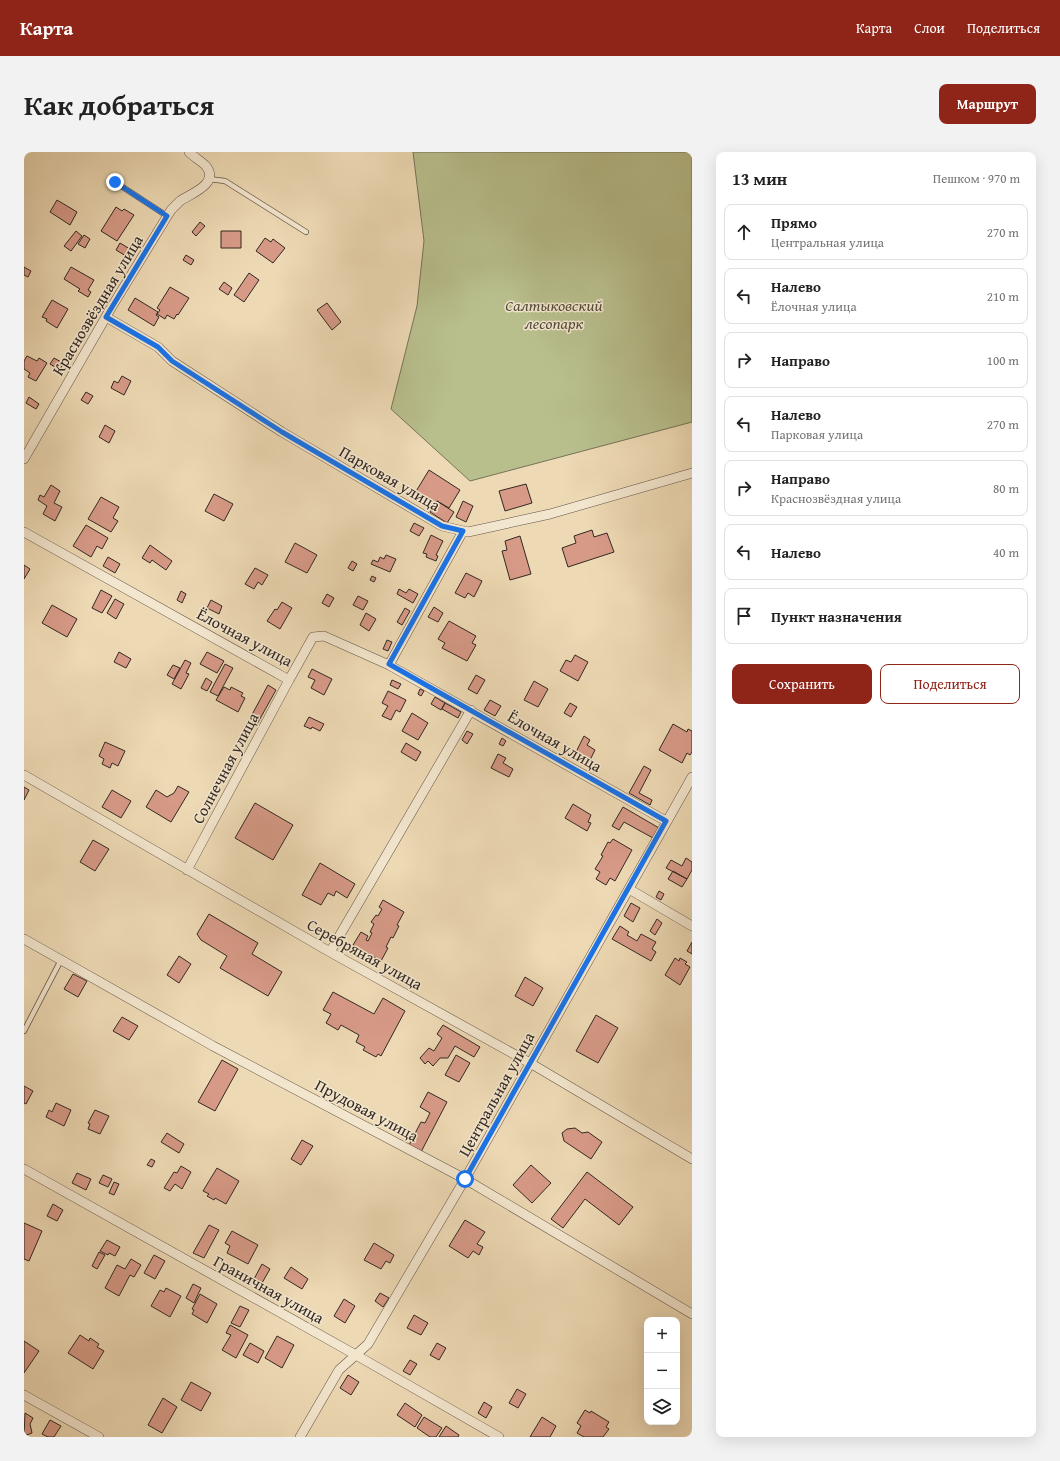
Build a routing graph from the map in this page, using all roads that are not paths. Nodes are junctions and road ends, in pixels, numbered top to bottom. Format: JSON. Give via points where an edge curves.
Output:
{"nodes":[{"id":1,"x":189,"y":152,"type":"edge"},
{"id":2,"x":209,"y":178,"type":"junction"},
{"id":3,"x":115,"y":182,"type":"dead end"},
{"id":4,"x":167,"y":216,"type":"junction"},
{"id":5,"x":306,"y":232,"type":"dead end"},
{"id":6,"x":106,"y":317,"type":"junction"},
{"id":7,"x":24,"y":459,"type":"edge"},
{"id":8,"x":692,"y":473,"type":"edge"},
{"id":9,"x":463,"y":531,"type":"junction"},
{"id":10,"x":24,"y":532,"type":"edge"},
{"id":11,"x":389,"y":664,"type":"junction"},
{"id":12,"x":289,"y":680,"type":"junction"},
{"id":13,"x":471,"y":710,"type":"junction"},
{"id":14,"x":24,"y":775,"type":"edge"},
{"id":15,"x":692,"y":777,"type":"edge"},
{"id":16,"x":666,"y":821,"type":"junction"},
{"id":17,"x":187,"y":870,"type":"junction"},
{"id":18,"x":629,"y":889,"type":"junction"},
{"id":19,"x":692,"y":926,"type":"edge"},
{"id":20,"x":24,"y":939,"type":"edge"},
{"id":21,"x":330,"y":952,"type":"junction"},
{"id":22,"x":61,"y":960,"type":"junction"},
{"id":23,"x":24,"y":1031,"type":"edge"},
{"id":24,"x":530,"y":1063,"type":"junction"},
{"id":25,"x":692,"y":1159,"type":"edge"},
{"id":26,"x":24,"y":1170,"type":"edge"},
{"id":27,"x":465,"y":1179,"type":"junction"},
{"id":28,"x":692,"y":1314,"type":"edge"},
{"id":29,"x":356,"y":1355,"type":"junction"},
{"id":30,"x":24,"y":1395,"type":"edge"},
{"id":31,"x":99,"y":1437,"type":"edge"},
{"id":32,"x":300,"y":1437,"type":"edge"},
{"id":33,"x":499,"y":1437,"type":"edge"}],
"edges":[{"from":1,"to":2,"type":"street","via":[[206,167]]},
{"from":2,"to":4,"type":"street","name":"Краснозвёздная улица","via":[[204,187],[181,200]]},
{"from":2,"to":5,"type":"lane","via":[[225,181]]},
{"from":3,"to":4,"type":"lane"},
{"from":4,"to":6,"type":"street","name":"Краснозвёздная улица"},
{"from":6,"to":7,"type":"street","name":"Краснозвёздная улица"},
{"from":6,"to":9,"type":"street","name":"Парковая улица","via":[[158,347],[172,361],[282,432],[442,526]]},
{"from":8,"to":9,"type":"street","name":"Парковая улица","via":[[550,514]]},
{"from":9,"to":11,"type":"street"},
{"from":10,"to":12,"type":"street","name":"Ёлочная улица"},
{"from":11,"to":12,"type":"street","name":"Ёлочная улица","via":[[324,636],[313,637]]},
{"from":11,"to":13,"type":"street","name":"Ёлочная улица"},
{"from":12,"to":17,"type":"street","name":"Солнечная улица"},
{"from":13,"to":16,"type":"street","name":"Ёлочная улица"},
{"from":13,"to":21,"type":"street"},
{"from":14,"to":17,"type":"street","name":"Серебряная улица"},
{"from":15,"to":16,"type":"street","name":"Центральная улица"},
{"from":16,"to":18,"type":"street","name":"Центральная улица"},
{"from":17,"to":21,"type":"street","name":"Серебряная улица"},
{"from":18,"to":19,"type":"street"},
{"from":18,"to":24,"type":"street","name":"Центральная улица"},
{"from":20,"to":22,"type":"street","name":"Прудовая улица"},
{"from":21,"to":24,"type":"street","name":"Серебряная улица"},
{"from":22,"to":23,"type":"lane"},
{"from":22,"to":27,"type":"street","name":"Прудовая улица","via":[[213,1046]]},
{"from":24,"to":25,"type":"street","name":"Серебряная улица"},
{"from":24,"to":27,"type":"street","name":"Центральная улица"},
{"from":26,"to":29,"type":"street","name":"Граничная улица"},
{"from":27,"to":28,"type":"street","name":"Прудовая улица"},
{"from":27,"to":29,"type":"street","name":"Центральная улица","via":[[368,1344]]},
{"from":29,"to":32,"type":"street","name":"Центральная улица","via":[[339,1370]]},
{"from":29,"to":33,"type":"street","name":"Граничная улица"},
{"from":30,"to":31,"type":"street"}]}
